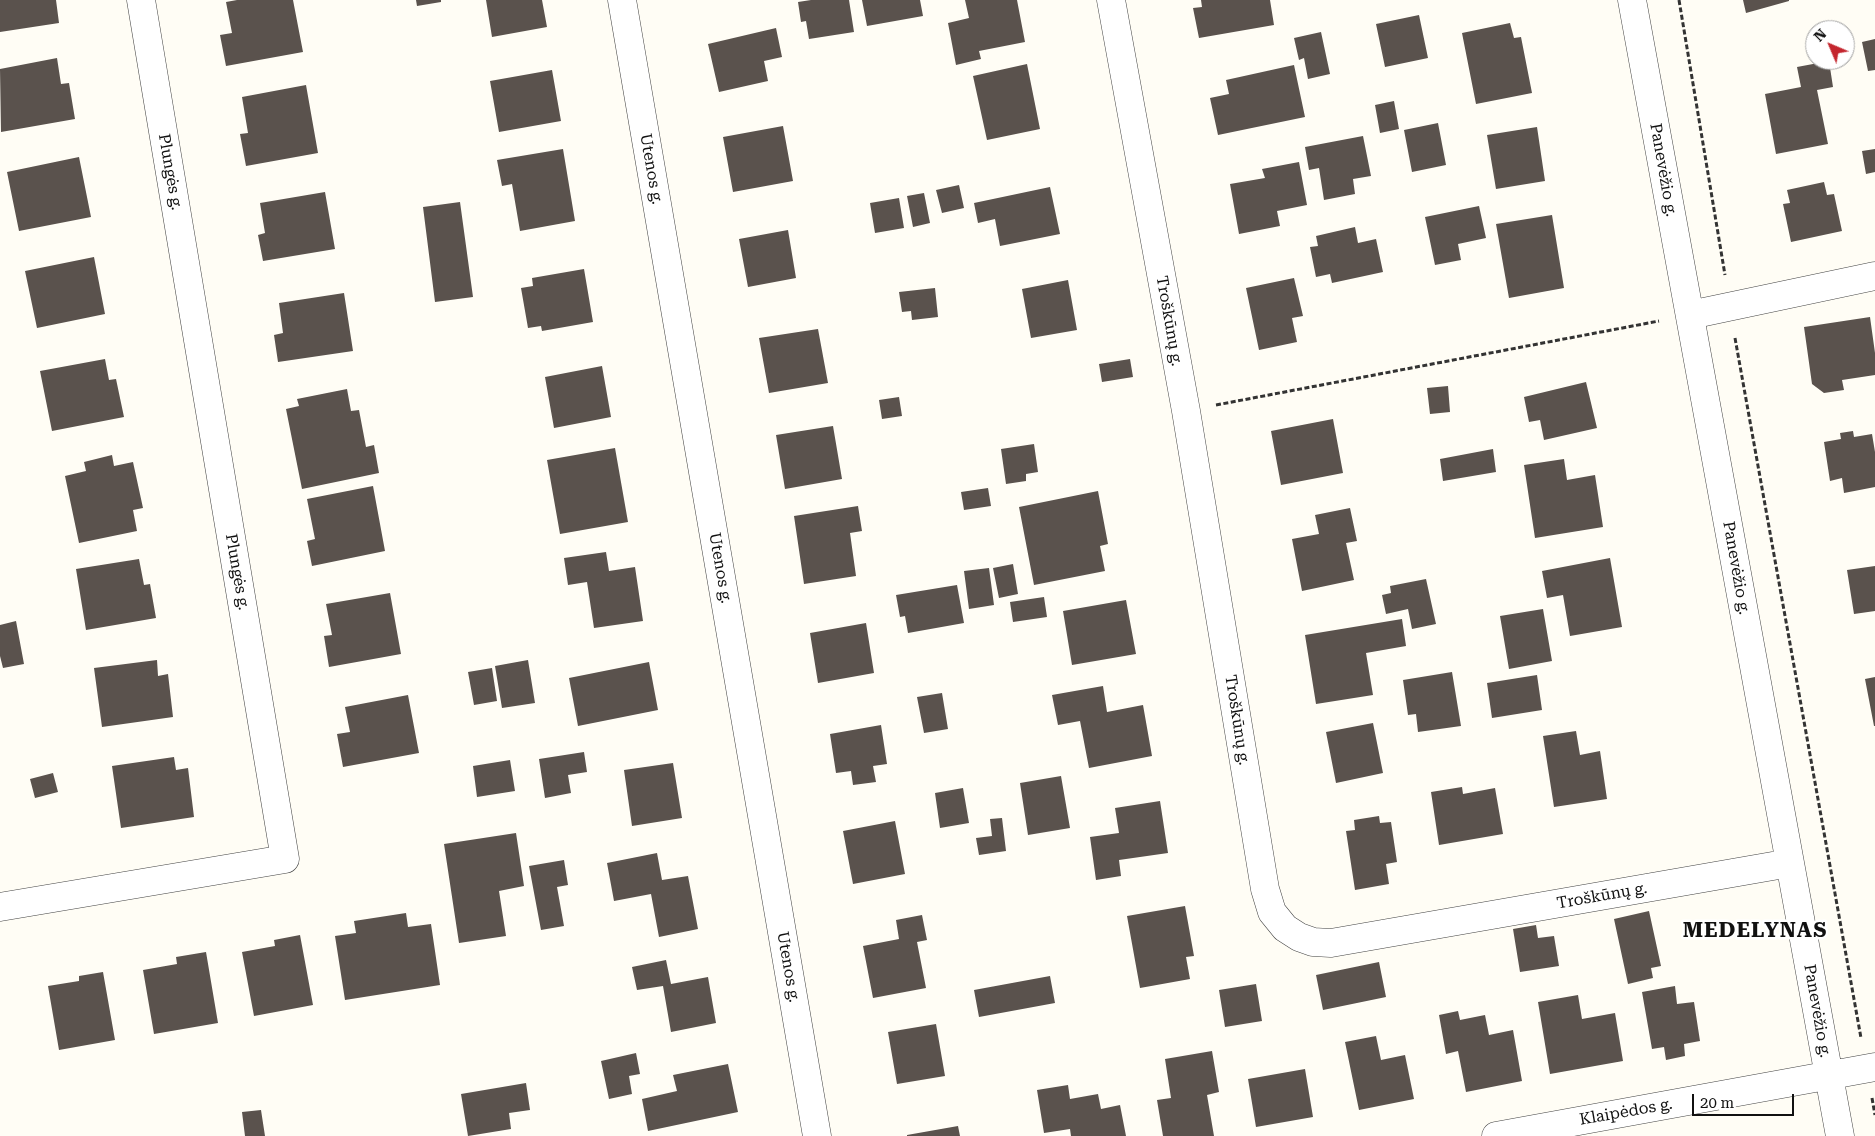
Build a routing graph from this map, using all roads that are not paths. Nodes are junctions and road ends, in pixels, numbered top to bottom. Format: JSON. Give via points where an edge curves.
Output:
{"nodes":[{"id":1,"x":141,"y":0,"type":"edge"},
{"id":2,"x":622,"y":0,"type":"edge"},
{"id":3,"x":1111,"y":0,"type":"edge"},
{"id":4,"x":1632,"y":0,"type":"edge"},
{"id":5,"x":1875,"y":276,"type":"edge"},
{"id":6,"x":1690,"y":315,"type":"junction"},
{"id":7,"x":1790,"y":862,"type":"junction"},
{"id":8,"x":0,"y":907,"type":"edge"},
{"id":9,"x":1871,"y":1068,"type":"edge"},
{"id":10,"x":1829,"y":1074,"type":"junction"},
{"id":11,"x":817,"y":1136,"type":"edge"},
{"id":12,"x":1496,"y":1136,"type":"edge"},
{"id":13,"x":1840,"y":1136,"type":"edge"}],
"edges":[{"from":1,"to":8,"type":"street","name":"Plungės g.","via":[[285,859]]},
{"from":2,"to":11,"type":"street","name":"Utenos g."},
{"from":3,"to":7,"type":"street","name":"Troškūnų g.","via":[[1186,411],[1265,889],[1272,912],[1285,928],[1299,937],[1330,943]]},
{"from":4,"to":6,"type":"street","name":"Panevėžio g."},
{"from":5,"to":6,"type":"street"},
{"from":6,"to":7,"type":"street","name":"Panevėžio g."},
{"from":7,"to":10,"type":"street","name":"Panevėžio g."},
{"from":9,"to":10,"type":"street","name":"Klaipėdos g."},
{"from":10,"to":12,"type":"street","name":"Klaipėdos g."},
{"from":10,"to":13,"type":"street","name":"Panevėžio g."}]}
